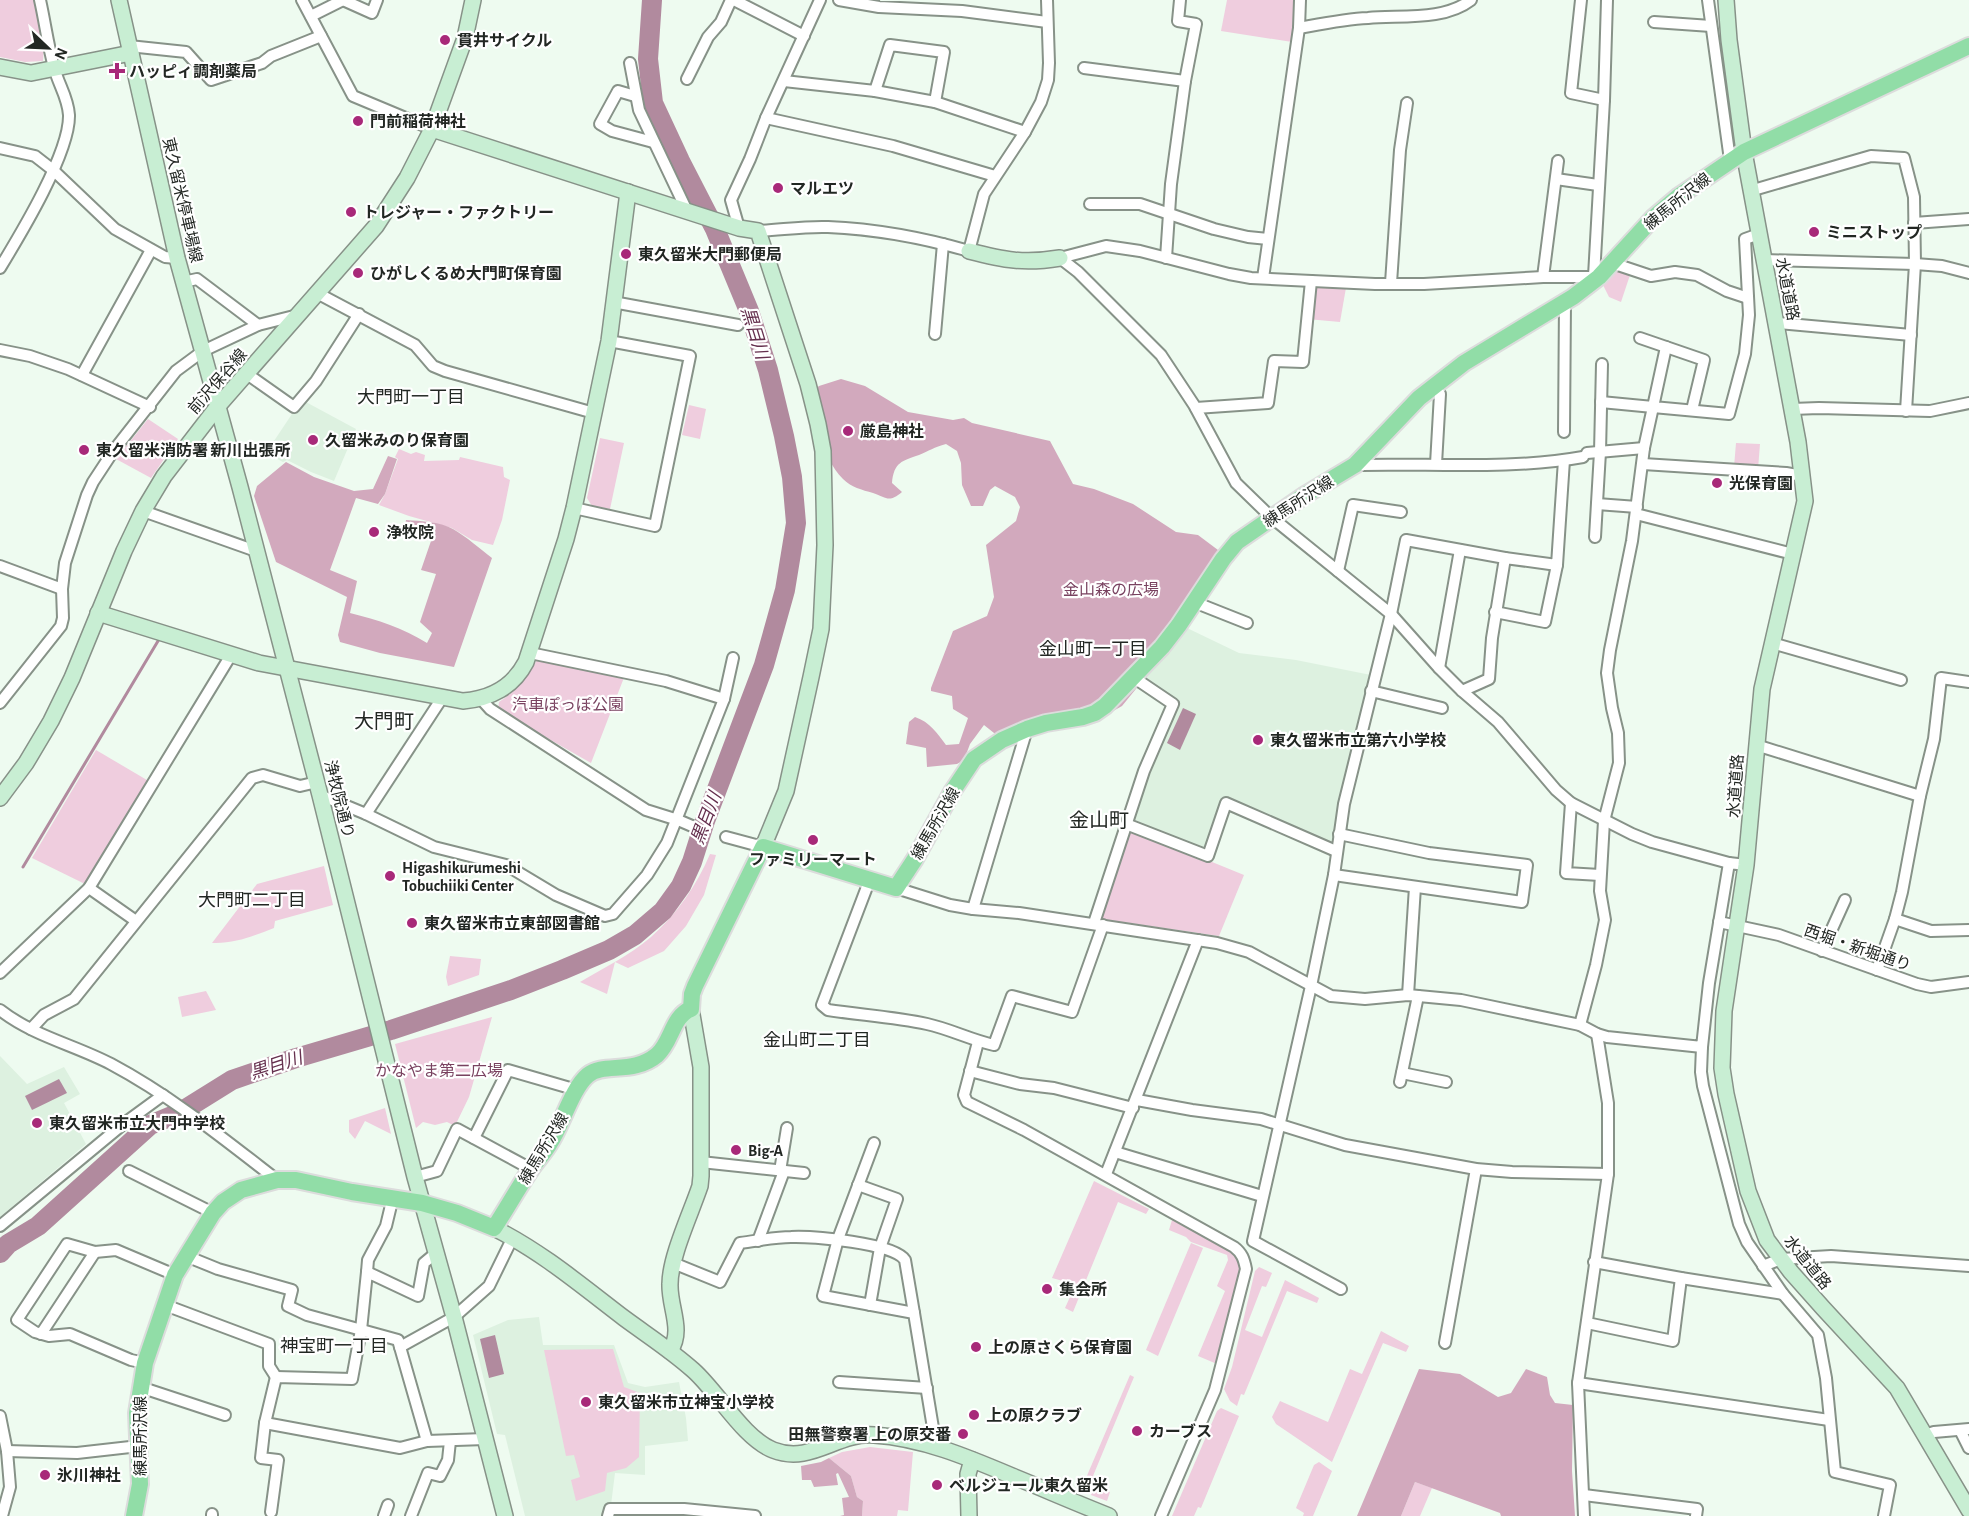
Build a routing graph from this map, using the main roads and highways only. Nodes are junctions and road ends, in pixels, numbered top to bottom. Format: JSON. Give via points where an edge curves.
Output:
{"nodes":[{"id":1,"x":1969,"y":46,"type":"edge"},
{"id":2,"x":135,"y":1516,"type":"edge"}],
"edges":[{"from":1,"to":2,"type":"main road","name":"練馬所沢線","via":[[1737,156],[1653,218],[1597,277],[1565,302],[1491,345],[1434,386],[1355,465],[1237,542],[1162,647],[1105,706],[1095,713],[1028,729],[1002,740],[974,759],[896,888],[764,847],[695,986],[691,1009],[679,1017],[668,1042],[647,1062],[629,1068],[598,1069],[582,1081],[550,1143],[494,1227],[422,1203],[302,1181],[277,1180],[239,1191],[223,1202],[175,1275],[146,1363],[137,1413],[140,1484]]}]}
